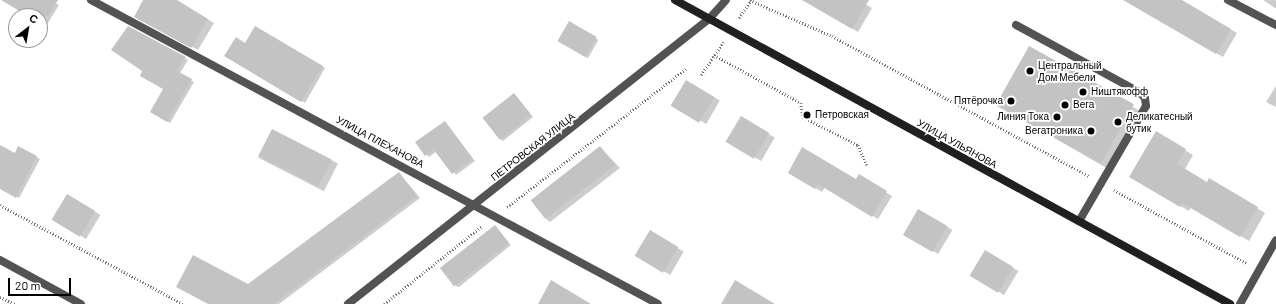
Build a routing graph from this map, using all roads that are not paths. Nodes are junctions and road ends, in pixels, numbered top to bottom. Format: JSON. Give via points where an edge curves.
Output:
{"nodes":[{"id":1,"x":90,"y":0,"type":"edge"},
{"id":2,"x":675,"y":0,"type":"edge"},
{"id":3,"x":726,"y":0,"type":"edge"},
{"id":4,"x":1228,"y":0,"type":"edge"},
{"id":5,"x":710,"y":19,"type":"junction"},
{"id":6,"x":1016,"y":25,"type":"dead end"},
{"id":7,"x":1276,"y":25,"type":"edge"},
{"id":8,"x":476,"y":205,"type":"junction"},
{"id":9,"x":1079,"y":221,"type":"junction"},
{"id":10,"x":1276,"y":240,"type":"edge"},
{"id":11,"x":0,"y":260,"type":"edge"},
{"id":12,"x":81,"y":304,"type":"edge"},
{"id":13,"x":348,"y":304,"type":"edge"},
{"id":14,"x":658,"y":304,"type":"edge"},
{"id":15,"x":1230,"y":304,"type":"edge"},
{"id":16,"x":1240,"y":304,"type":"edge"}],
"edges":[{"from":1,"to":8,"type":"street","name":"УЛИЦА ПЛЕХАНОВА"},
{"from":2,"to":5,"type":"main road","name":"УЛИЦА УЛЬЯНОВА"},
{"from":3,"to":5,"type":"street","name":"ПЕТРОВСКАЯ УЛИЦА"},
{"from":4,"to":7,"type":"street"},
{"from":5,"to":8,"type":"street","name":"ПЕТРОВСКАЯ УЛИЦА"},
{"from":5,"to":9,"type":"main road","name":"УЛИЦА УЛЬЯНОВА"},
{"from":6,"to":9,"type":"street","via":[[1139,92],[1145,98],[1146,106]]},
{"from":8,"to":13,"type":"street","name":"ПЕТРОВСКАЯ УЛИЦА"},
{"from":8,"to":14,"type":"street","name":"УЛИЦА ПЛЕХАНОВА"},
{"from":9,"to":15,"type":"main road","name":"УЛИЦА УЛЬЯНОВА"},
{"from":10,"to":16,"type":"street"},
{"from":11,"to":12,"type":"street"}]}
